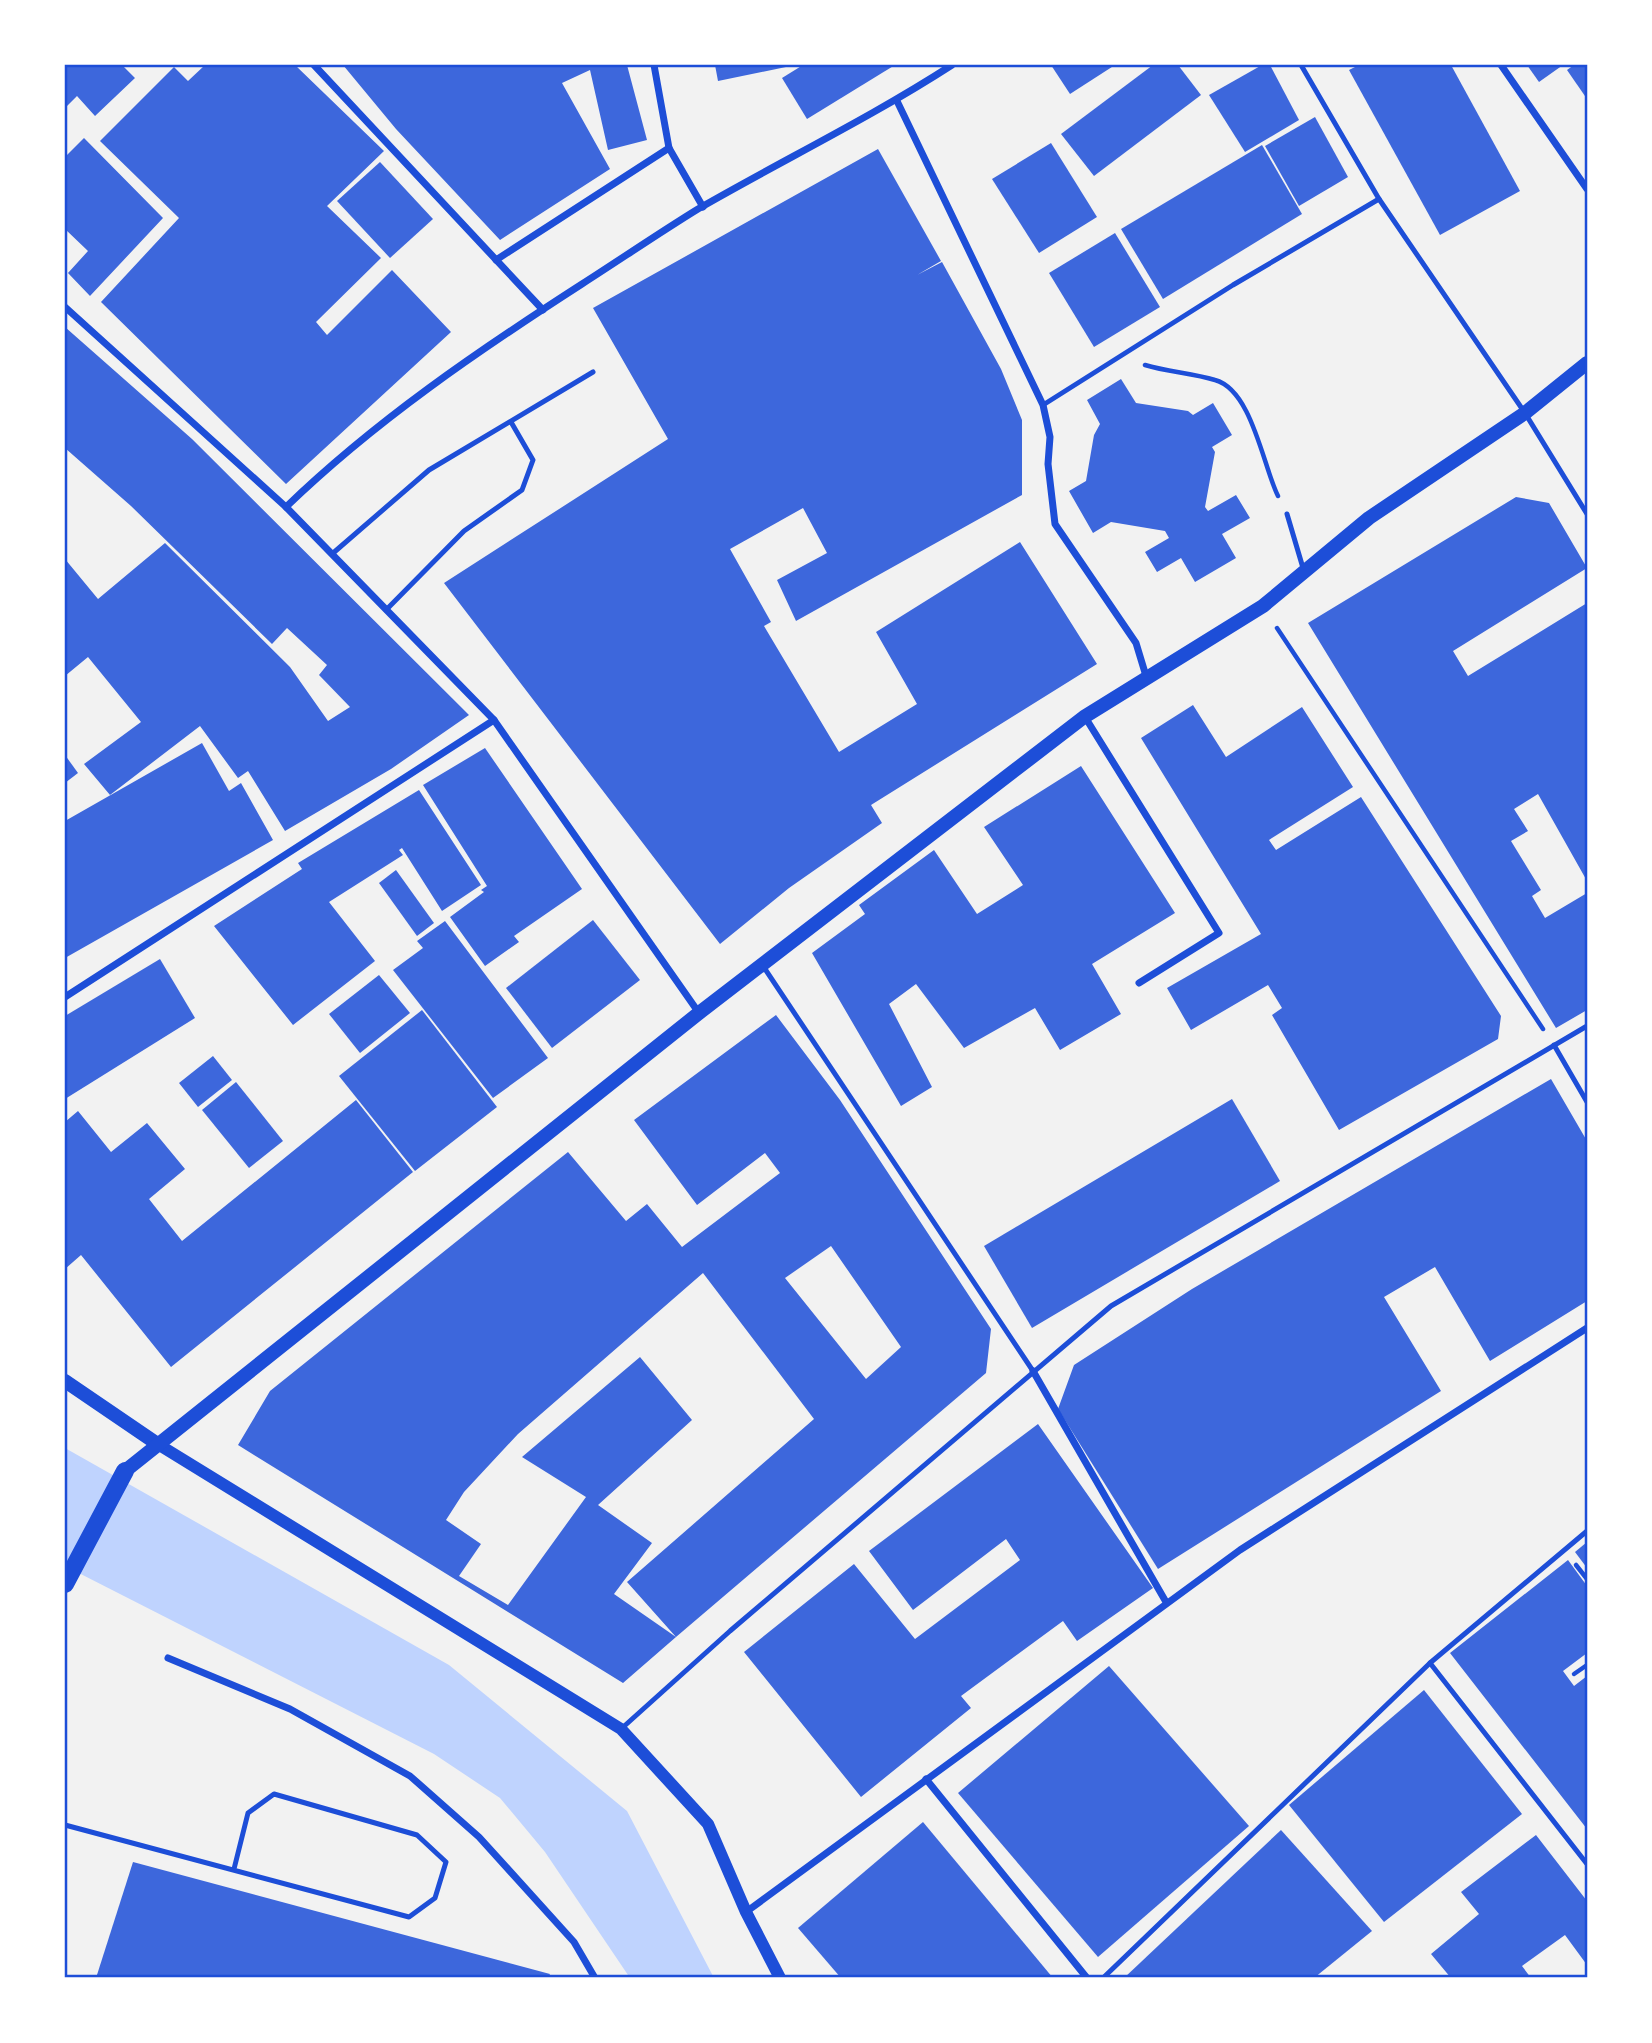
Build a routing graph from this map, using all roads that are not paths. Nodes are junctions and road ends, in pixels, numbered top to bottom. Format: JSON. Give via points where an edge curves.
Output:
{"nodes":[{"id":1,"x":314,"y":65,"type":"edge"},
{"id":2,"x":654,"y":65,"type":"edge"},
{"id":3,"x":952,"y":65,"type":"edge"},
{"id":4,"x":1301,"y":65,"type":"edge"},
{"id":5,"x":1501,"y":65,"type":"edge"},
{"id":6,"x":897,"y":101,"type":"junction"},
{"id":7,"x":669,"y":148,"type":"junction"},
{"id":8,"x":1587,"y":189,"type":"edge"},
{"id":9,"x":1378,"y":198,"type":"junction"},
{"id":10,"x":703,"y":207,"type":"junction"},
{"id":11,"x":496,"y":260,"type":"junction"},
{"id":12,"x":65,"y":307,"type":"edge"},
{"id":13,"x":542,"y":310,"type":"junction"},
{"id":14,"x":1587,"y":363,"type":"edge"},
{"id":15,"x":593,"y":372,"type":"dead end"},
{"id":16,"x":1043,"y":405,"type":"junction"},
{"id":17,"x":1525,"y":413,"type":"junction"},
{"id":18,"x":511,"y":422,"type":"junction"},
{"id":19,"x":286,"y":508,"type":"junction"},
{"id":20,"x":1587,"y":513,"type":"edge"},
{"id":21,"x":1287,"y":514,"type":"road end"},
{"id":22,"x":332,"y":555,"type":"junction"},
{"id":23,"x":1305,"y":573,"type":"junction"},
{"id":24,"x":386,"y":610,"type":"junction"},
{"id":25,"x":1146,"y":676,"type":"junction"},
{"id":26,"x":1084,"y":717,"type":"junction"},
{"id":27,"x":494,"y":720,"type":"junction"},
{"id":28,"x":762,"y":963,"type":"junction"},
{"id":29,"x":1139,"y":983,"type":"dead end"},
{"id":30,"x":65,"y":997,"type":"edge"},
{"id":31,"x":699,"y":1013,"type":"junction"},
{"id":32,"x":1587,"y":1026,"type":"edge"},
{"id":33,"x":1554,"y":1045,"type":"junction"},
{"id":34,"x":1587,"y":1102,"type":"edge"},
{"id":35,"x":1587,"y":1328,"type":"edge"},
{"id":36,"x":1033,"y":1371,"type":"junction"},
{"id":37,"x":65,"y":1381,"type":"edge"},
{"id":38,"x":156,"y":1443,"type":"junction"},
{"id":39,"x":125,"y":1471,"type":"joint"},
{"id":40,"x":1587,"y":1531,"type":"edge"},
{"id":41,"x":65,"y":1584,"type":"edge"},
{"id":42,"x":1166,"y":1602,"type":"junction"},
{"id":43,"x":168,"y":1658,"type":"dead end"},
{"id":44,"x":1430,"y":1663,"type":"junction"},
{"id":45,"x":621,"y":1729,"type":"junction"},
{"id":46,"x":926,"y":1779,"type":"junction"},
{"id":47,"x":65,"y":1825,"type":"edge"},
{"id":48,"x":1587,"y":1864,"type":"edge"},
{"id":49,"x":234,"y":1869,"type":"junction"},
{"id":50,"x":746,"y":1912,"type":"junction"},
{"id":51,"x":594,"y":1978,"type":"edge"},
{"id":52,"x":780,"y":1978,"type":"edge"},
{"id":53,"x":1087,"y":1978,"type":"edge"},
{"id":54,"x":1103,"y":1978,"type":"edge"}],
"edges":[{"from":1,"to":11,"type":"street"},
{"from":2,"to":7,"type":"street"},
{"from":3,"to":6,"type":"street"},
{"from":4,"to":9,"type":"lane"},
{"from":5,"to":8,"type":"street"},
{"from":6,"to":10,"type":"street"},
{"from":6,"to":16,"type":"street"},
{"from":7,"to":10,"type":"street"},
{"from":7,"to":11,"type":"street"},
{"from":9,"to":16,"type":"lane"},
{"from":9,"to":17,"type":"lane"},
{"from":10,"to":13,"type":"street"},
{"from":11,"to":13,"type":"street"},
{"from":12,"to":19,"type":"street"},
{"from":13,"to":19,"type":"street","via":[[394,414]]},
{"from":14,"to":17,"type":"main road"},
{"from":15,"to":18,"type":"lane"},
{"from":16,"to":25,"type":"street","via":[[1050,437],[1048,464],[1055,524],[1136,643]]},
{"from":17,"to":20,"type":"lane"},
{"from":17,"to":23,"type":"main road","via":[[1369,517]]},
{"from":18,"to":22,"type":"lane","via":[[429,470]]},
{"from":18,"to":24,"type":"lane","via":[[533,460],[522,490],[464,531]]},
{"from":19,"to":22,"type":"street"},
{"from":21,"to":23,"type":"lane"},
{"from":22,"to":24,"type":"street"},
{"from":23,"to":25,"type":"main road","via":[[1263,607]]},
{"from":24,"to":27,"type":"street"},
{"from":25,"to":26,"type":"main road"},
{"from":26,"to":28,"type":"main road"},
{"from":26,"to":29,"type":"street","via":[[1219,933]]},
{"from":27,"to":30,"type":"street"},
{"from":27,"to":31,"type":"street"},
{"from":28,"to":31,"type":"main road"},
{"from":28,"to":36,"type":"lane"},
{"from":31,"to":38,"type":"main road"},
{"from":32,"to":33,"type":"lane"},
{"from":33,"to":34,"type":"lane"},
{"from":33,"to":36,"type":"lane","via":[[1111,1306]]},
{"from":35,"to":42,"type":"street"},
{"from":36,"to":42,"type":"street"},
{"from":36,"to":45,"type":"lane"},
{"from":37,"to":38,"type":"main road"},
{"from":38,"to":39,"type":"main road"},
{"from":38,"to":45,"type":"street"},
{"from":39,"to":41,"type":"main road"},
{"from":40,"to":44,"type":"lane"},
{"from":42,"to":46,"type":"street"},
{"from":43,"to":51,"type":"street","via":[[290,1709],[410,1776],[479,1837],[574,1942]]},
{"from":44,"to":48,"type":"lane"},
{"from":44,"to":54,"type":"lane"},
{"from":45,"to":50,"type":"street","via":[[708,1824]]},
{"from":46,"to":50,"type":"street"},
{"from":46,"to":53,"type":"street"},
{"from":47,"to":49,"type":"lane"},
{"from":49,"to":49,"type":"lane","via":[[248,1813],[274,1794],[417,1835],[446,1862],[435,1898],[409,1917]]},
{"from":50,"to":52,"type":"street"}]}
